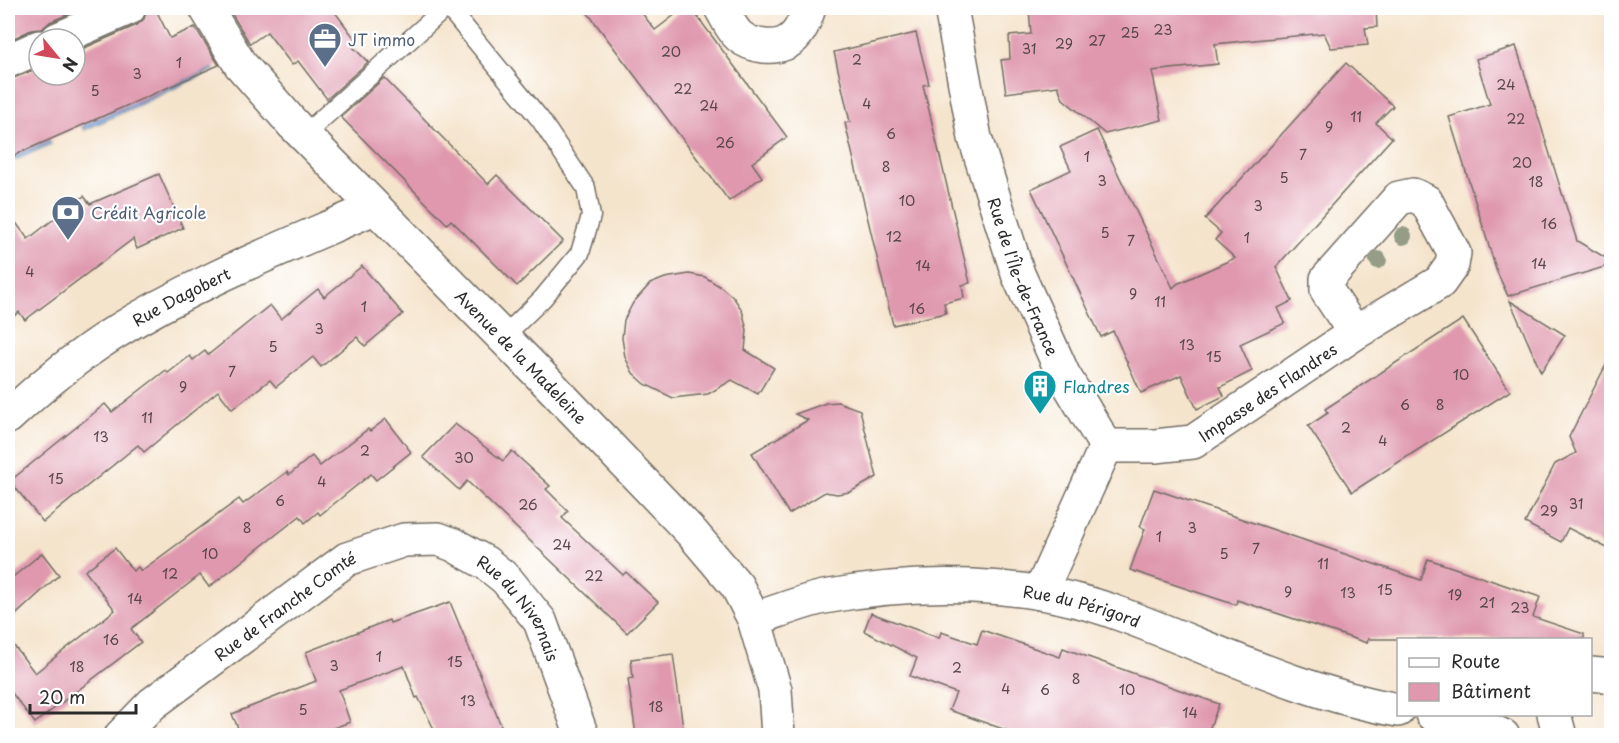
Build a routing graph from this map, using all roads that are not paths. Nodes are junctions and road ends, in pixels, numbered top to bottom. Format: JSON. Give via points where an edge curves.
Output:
{"nodes":[{"id":1,"x":129,"y":8,"type":"edge"},
{"id":2,"x":206,"y":8,"type":"edge"},
{"id":3,"x":447,"y":8,"type":"edge"},
{"id":4,"x":721,"y":8,"type":"edge"},
{"id":5,"x":809,"y":8,"type":"edge"},
{"id":6,"x":951,"y":8,"type":"edge"},
{"id":7,"x":85,"y":27,"type":"edge"},
{"id":8,"x":27,"y":53,"type":"edge"},
{"id":9,"x":8,"y":62,"type":"edge"},
{"id":10,"x":299,"y":130,"type":"junction"},
{"id":11,"x":374,"y":208,"type":"junction"},
{"id":12,"x":1355,"y":333,"type":"dead end"},
{"id":13,"x":503,"y":337,"type":"junction"},
{"id":14,"x":8,"y":417,"type":"edge"},
{"id":15,"x":1106,"y":446,"type":"junction"},
{"id":16,"x":405,"y":540,"type":"joint"},
{"id":17,"x":1040,"y":593,"type":"junction"},
{"id":18,"x":754,"y":619,"type":"junction"},
{"id":19,"x":1397,"y":710,"type":"edge"},
{"id":20,"x":1555,"y":716,"type":"edge"},
{"id":21,"x":1476,"y":717,"type":"edge"},
{"id":22,"x":121,"y":735,"type":"edge"},
{"id":23,"x":582,"y":735,"type":"edge"},
{"id":24,"x":778,"y":735,"type":"edge"},
{"id":25,"x":1503,"y":735,"type":"edge"},
{"id":26,"x":1560,"y":735,"type":"edge"}],
"edges":[{"from":1,"to":7,"type":"street"},
{"from":2,"to":10,"type":"street","name":"Avenue de la Madeleine","via":[[240,64]]},
{"from":3,"to":10,"type":"lane"},
{"from":3,"to":13,"type":"lane","via":[[540,119],[586,188],[590,207],[580,253],[543,298]]},
{"from":4,"to":5,"type":"street","via":[[737,35],[754,45],[773,47],[786,45],[795,38]]},
{"from":6,"to":15,"type":"street","name":"Rue de l'Île-de-France","via":[[975,138],[1018,274],[1063,375]]},
{"from":8,"to":9,"type":"street"},
{"from":10,"to":11,"type":"street","name":"Avenue de la Madeleine"},
{"from":11,"to":13,"type":"street","name":"Avenue de la Madeleine"},
{"from":11,"to":14,"type":"street","name":"Rue Dagobert","via":[[257,260],[118,330]]},
{"from":12,"to":15,"type":"street","name":"Impasse des Flandres","via":[[1193,442]]},
{"from":13,"to":18,"type":"street","name":"Avenue de la Madeleine","via":[[692,533],[737,586]]},
{"from":15,"to":17,"type":"street"},
{"from":16,"to":22,"type":"street","name":"Rue de Franche Comté","via":[[347,559],[152,704]]},
{"from":16,"to":23,"type":"street","name":"Rue du Nivernais","via":[[438,539],[454,545],[506,579],[540,621]]},
{"from":17,"to":18,"type":"street","name":"Rue du Périgord","via":[[973,586],[895,586],[822,597]]},
{"from":17,"to":19,"type":"street","name":"Rue du Périgord","via":[[1118,613],[1317,691]]},
{"from":18,"to":24,"type":"street","name":"Avenue de la Madeleine","via":[[775,690]]},
{"from":20,"to":26,"type":"street"},
{"from":21,"to":25,"type":"street"}]}
